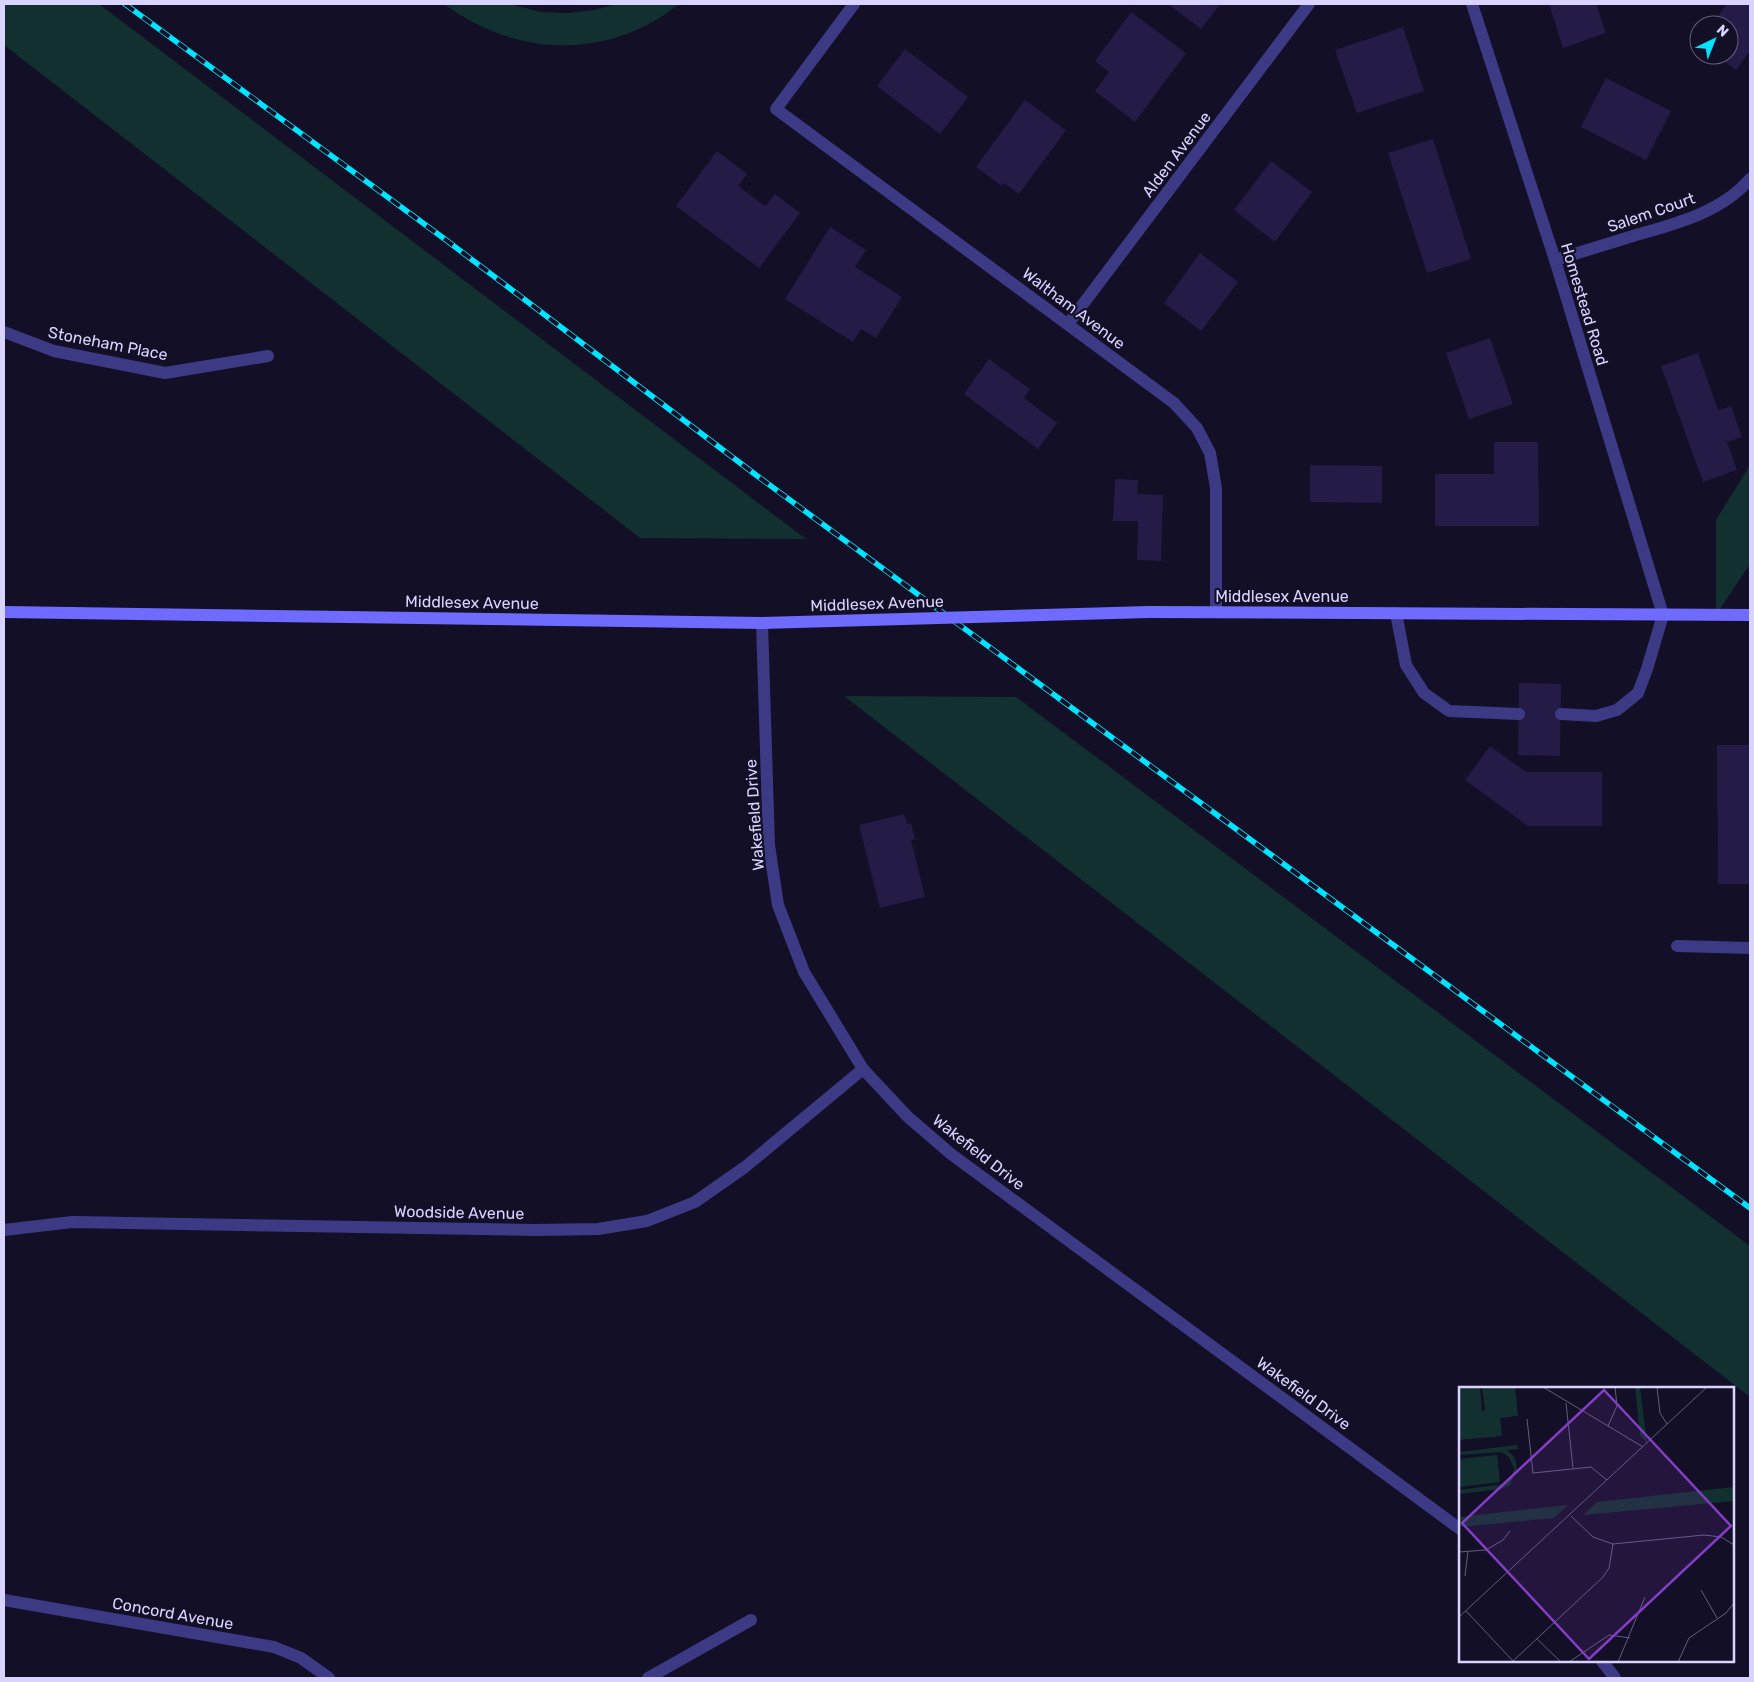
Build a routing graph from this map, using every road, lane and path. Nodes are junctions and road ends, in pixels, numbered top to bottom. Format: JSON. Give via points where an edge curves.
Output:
{"nodes":[{"id":1,"x":854,"y":4,"type":"edge"},
{"id":2,"x":1310,"y":4,"type":"edge"},
{"id":3,"x":1472,"y":4,"type":"edge"},
{"id":4,"x":1750,"y":180,"type":"edge"},
{"id":5,"x":1555,"y":260,"type":"junction"},
{"id":6,"x":1068,"y":324,"type":"junction"},
{"id":7,"x":4,"y":332,"type":"edge"},
{"id":8,"x":268,"y":356,"type":"dead end"},
{"id":9,"x":4,"y":612,"type":"edge"},
{"id":10,"x":1216,"y":612,"type":"junction"},
{"id":11,"x":1396,"y":613,"type":"junction"},
{"id":12,"x":1663,"y":615,"type":"junction"},
{"id":13,"x":1750,"y":615,"type":"edge"},
{"id":14,"x":762,"y":623,"type":"junction"},
{"id":15,"x":1519,"y":714,"type":"dead end"},
{"id":16,"x":1561,"y":714,"type":"dead end"},
{"id":17,"x":1677,"y":946,"type":"dead end"},
{"id":18,"x":1750,"y":948,"type":"edge"},
{"id":19,"x":863,"y":1069,"type":"junction"},
{"id":20,"x":4,"y":1230,"type":"edge"},
{"id":21,"x":1459,"y":1528,"type":"edge"},
{"id":22,"x":4,"y":1600,"type":"edge"},
{"id":23,"x":751,"y":1620,"type":"dead end"},
{"id":24,"x":1603,"y":1662,"type":"edge"},
{"id":25,"x":329,"y":1678,"type":"edge"},
{"id":26,"x":648,"y":1678,"type":"edge"},
{"id":27,"x":1615,"y":1678,"type":"edge"}],
"edges":[{"from":1,"to":6,"type":"street","name":"Waltham Avenue","via":[[776,109]]},
{"from":2,"to":6,"type":"street","name":"Alden Avenue"},
{"from":3,"to":5,"type":"street","name":"Homestead Road"},
{"from":4,"to":5,"type":"street","name":"Salem Court","via":[[1718,204],[1687,220]]},
{"from":5,"to":12,"type":"street","name":"Homestead Road"},
{"from":6,"to":10,"type":"street","name":"Waltham Avenue","via":[[1174,403],[1197,428],[1210,453],[1216,488]]},
{"from":7,"to":8,"type":"street","name":"Stoneham Place","via":[[54,351],[165,374]]},
{"from":9,"to":14,"type":"main road","name":"Middlesex Avenue"},
{"from":10,"to":11,"type":"main road","name":"Middlesex Avenue"},
{"from":10,"to":14,"type":"main road","name":"Middlesex Avenue","bridge":true},
{"from":11,"to":12,"type":"main road","name":"Middlesex Avenue"},
{"from":11,"to":15,"type":"street","via":[[1406,665],[1424,693],[1449,711]]},
{"from":12,"to":13,"type":"main road","name":"Middlesex Avenue"},
{"from":12,"to":16,"type":"street","via":[[1638,693],[1617,710],[1596,716]]},
{"from":14,"to":19,"type":"street","name":"Wakefield Drive","via":[[769,844],[778,905],[804,972]]},
{"from":17,"to":18,"type":"street"},
{"from":19,"to":20,"type":"street","name":"Woodside Avenue","via":[[745,1168],[695,1202],[646,1221],[598,1229],[536,1230],[72,1222]]},
{"from":19,"to":21,"type":"street","name":"Wakefield Drive","via":[[908,1117],[951,1154]]},
{"from":22,"to":25,"type":"street","name":"Concord Avenue","via":[[274,1647],[301,1658]]},
{"from":23,"to":26,"type":"street"},
{"from":24,"to":27,"type":"street"}]}
